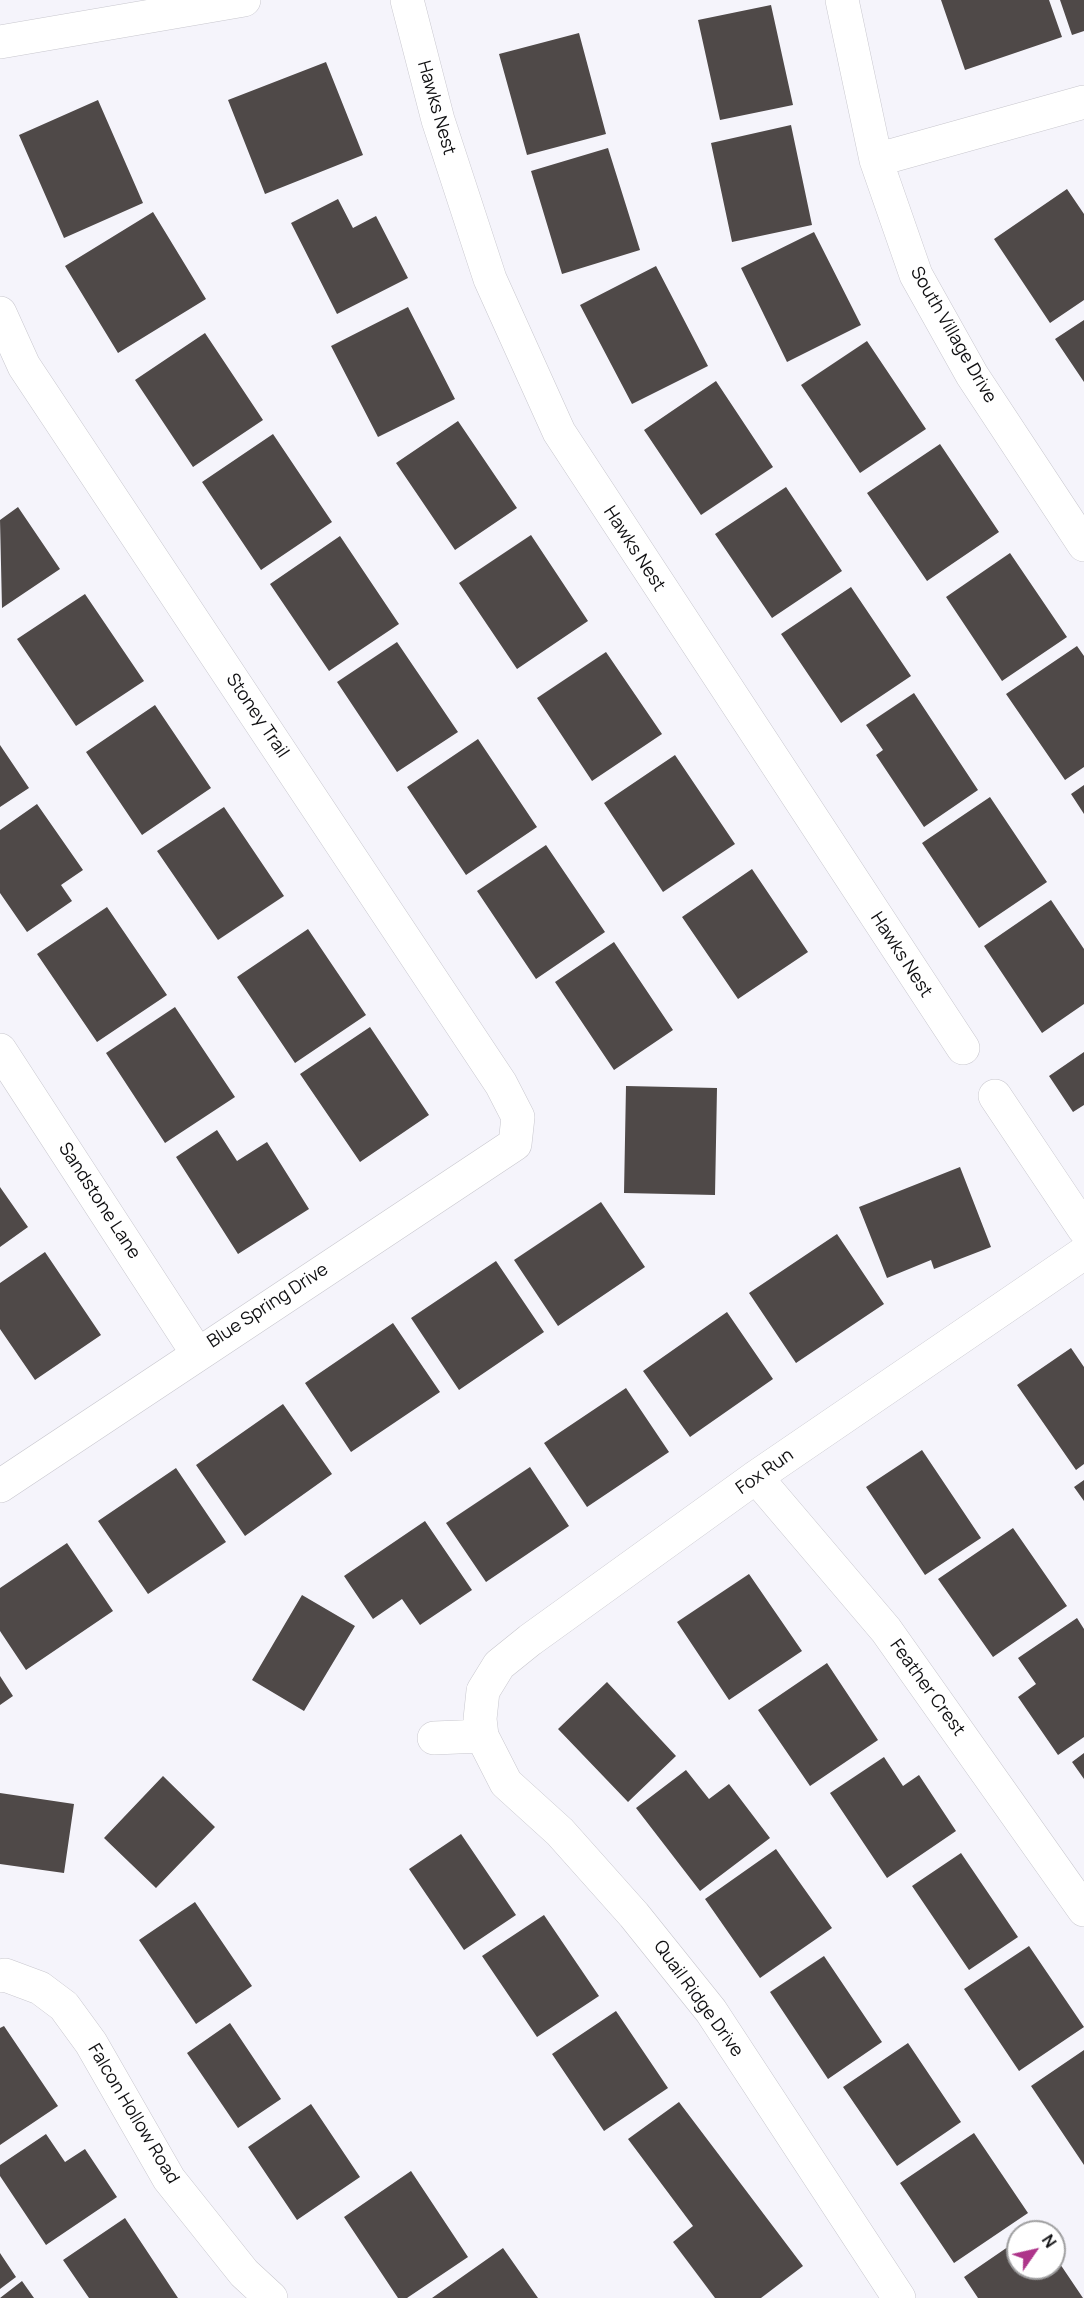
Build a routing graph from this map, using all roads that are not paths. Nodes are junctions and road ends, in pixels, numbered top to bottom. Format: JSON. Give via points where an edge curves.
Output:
{"nodes":[{"id":1,"x":244,"y":0,"type":"edge"},
{"id":2,"x":406,"y":0,"type":"edge"},
{"id":3,"x":842,"y":0,"type":"edge"},
{"id":4,"x":145,"y":8,"type":"edge"},
{"id":5,"x":0,"y":42,"type":"edge"},
{"id":6,"x":1084,"y":102,"type":"edge"},
{"id":7,"x":876,"y":160,"type":"junction"},
{"id":8,"x":0,"y":313,"type":"edge"},
{"id":9,"x":1084,"y":545,"type":"edge"},
{"id":10,"x":963,"y":1048,"type":"dead end"},
{"id":11,"x":0,"y":1050,"type":"edge"},
{"id":12,"x":995,"y":1096,"type":"dead end"},
{"id":13,"x":519,"y":1117,"type":"joint"},
{"id":14,"x":1084,"y":1229,"type":"edge"},
{"id":15,"x":1084,"y":1253,"type":"edge"},
{"id":16,"x":197,"y":1353,"type":"junction"},
{"id":17,"x":756,"y":1477,"type":"junction"},
{"id":18,"x":0,"y":1486,"type":"edge"},
{"id":19,"x":481,"y":1728,"type":"junction"},
{"id":20,"x":434,"y":1738,"type":"dead end"},
{"id":21,"x":1084,"y":1910,"type":"edge"},
{"id":22,"x":2,"y":1975,"type":"edge"},
{"id":23,"x":271,"y":2298,"type":"edge"},
{"id":24,"x":899,"y":2298,"type":"edge"}],
"edges":[{"from":1,"to":4,"type":"street"},
{"from":2,"to":10,"type":"street","name":"Hawks Nest","via":[[438,120],[490,279],[559,432]]},
{"from":3,"to":7,"type":"street","name":"South Village Drive"},
{"from":4,"to":5,"type":"street"},
{"from":6,"to":7,"type":"street"},
{"from":7,"to":9,"type":"street","name":"South Village Drive","via":[[916,275],[972,375]]},
{"from":8,"to":13,"type":"street","name":"Stoney Trail","via":[[24,366]]},
{"from":11,"to":16,"type":"street","name":"Sandstone Lane"},
{"from":12,"to":14,"type":"street"},
{"from":13,"to":16,"type":"street","name":"Blue Spring Drive","via":[[515,1144]]},
{"from":15,"to":17,"type":"street","name":"Fox Run"},
{"from":16,"to":18,"type":"street","name":"Blue Spring Drive"},
{"from":17,"to":19,"type":"street","name":"Fox Run","via":[[499,1665],[483,1691]]},
{"from":17,"to":21,"type":"street","name":"Feather Crest","via":[[886,1630]]},
{"from":19,"to":20,"type":"street"},
{"from":19,"to":24,"type":"street","name":"Quail Ridge Drive","via":[[506,1783],[560,1832],[634,1915],[711,2011]]},
{"from":22,"to":23,"type":"street","name":"Falcon Hollow Road","via":[[40,1988],[64,2006],[92,2043],[169,2179],[244,2273]]}]}
